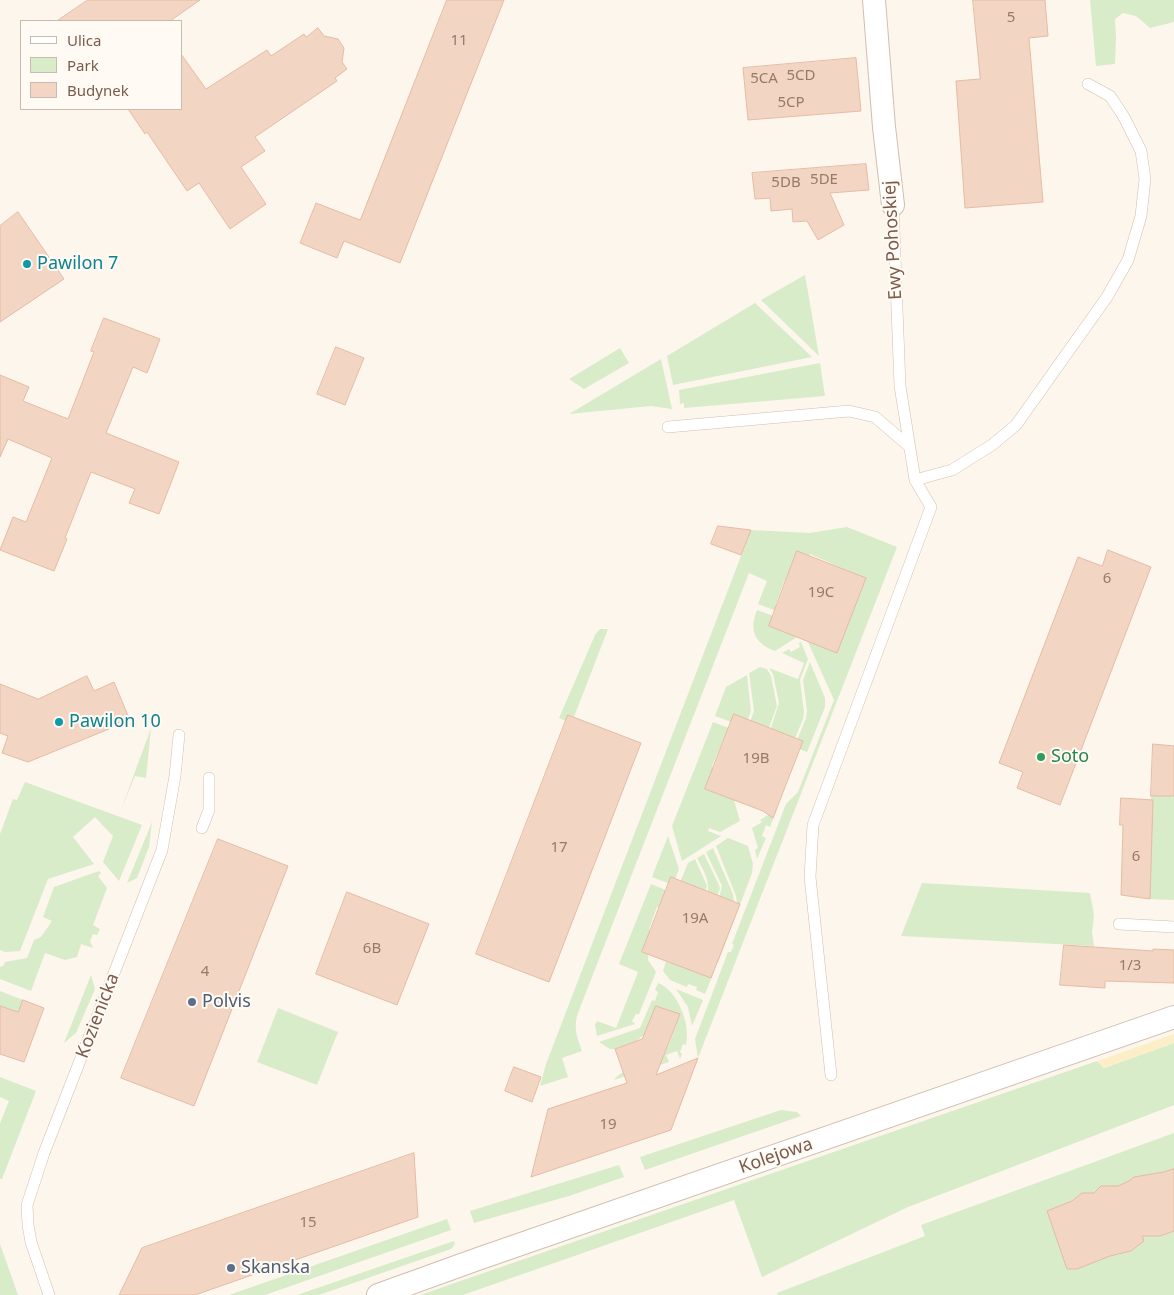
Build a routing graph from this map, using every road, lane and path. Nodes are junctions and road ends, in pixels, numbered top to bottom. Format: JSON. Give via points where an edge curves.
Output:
{"nodes":[{"id":1,"x":874,"y":0,"type":"edge"},
{"id":2,"x":1088,"y":84,"type":"dead end"},
{"id":3,"x":893,"y":205,"type":"joint"},
{"id":4,"x":668,"y":427,"type":"dead end"},
{"id":5,"x":910,"y":447,"type":"junction"},
{"id":6,"x":915,"y":480,"type":"junction"},
{"id":7,"x":179,"y":735,"type":"dead end"},
{"id":8,"x":209,"y":778,"type":"dead end"},
{"id":9,"x":202,"y":828,"type":"dead end"},
{"id":10,"x":1119,"y":924,"type":"dead end"},
{"id":11,"x":1174,"y":927,"type":"edge"},
{"id":12,"x":1174,"y":1017,"type":"edge"},
{"id":13,"x":831,"y":1075,"type":"dead end"},
{"id":14,"x":49,"y":1295,"type":"edge"},
{"id":15,"x":378,"y":1295,"type":"edge"}],
"edges":[{"from":1,"to":3,"type":"street","name":"Ewy Pohoskiej"},
{"from":2,"to":6,"type":"lane","via":[[1110,96],[1141,151],[1145,179],[1141,216],[1128,260],[1107,296],[1016,425],[992,445],[952,470]]},
{"from":3,"to":5,"type":"lane","name":"Ewy Pohoskiej","via":[[900,386]]},
{"from":4,"to":5,"type":"lane","via":[[849,411],[875,417]]},
{"from":5,"to":6,"type":"lane","name":"Ewy Pohoskiej"},
{"from":6,"to":13,"type":"lane","via":[[931,507],[813,825],[810,877]]},
{"from":7,"to":14,"type":"lane","name":"Kozienicka","via":[[162,850],[44,1153],[27,1206],[31,1242]]},
{"from":8,"to":9,"type":"lane","via":[[209,810]]},
{"from":10,"to":11,"type":"lane"},
{"from":12,"to":15,"type":"street","name":"Kolejowa"}]}
